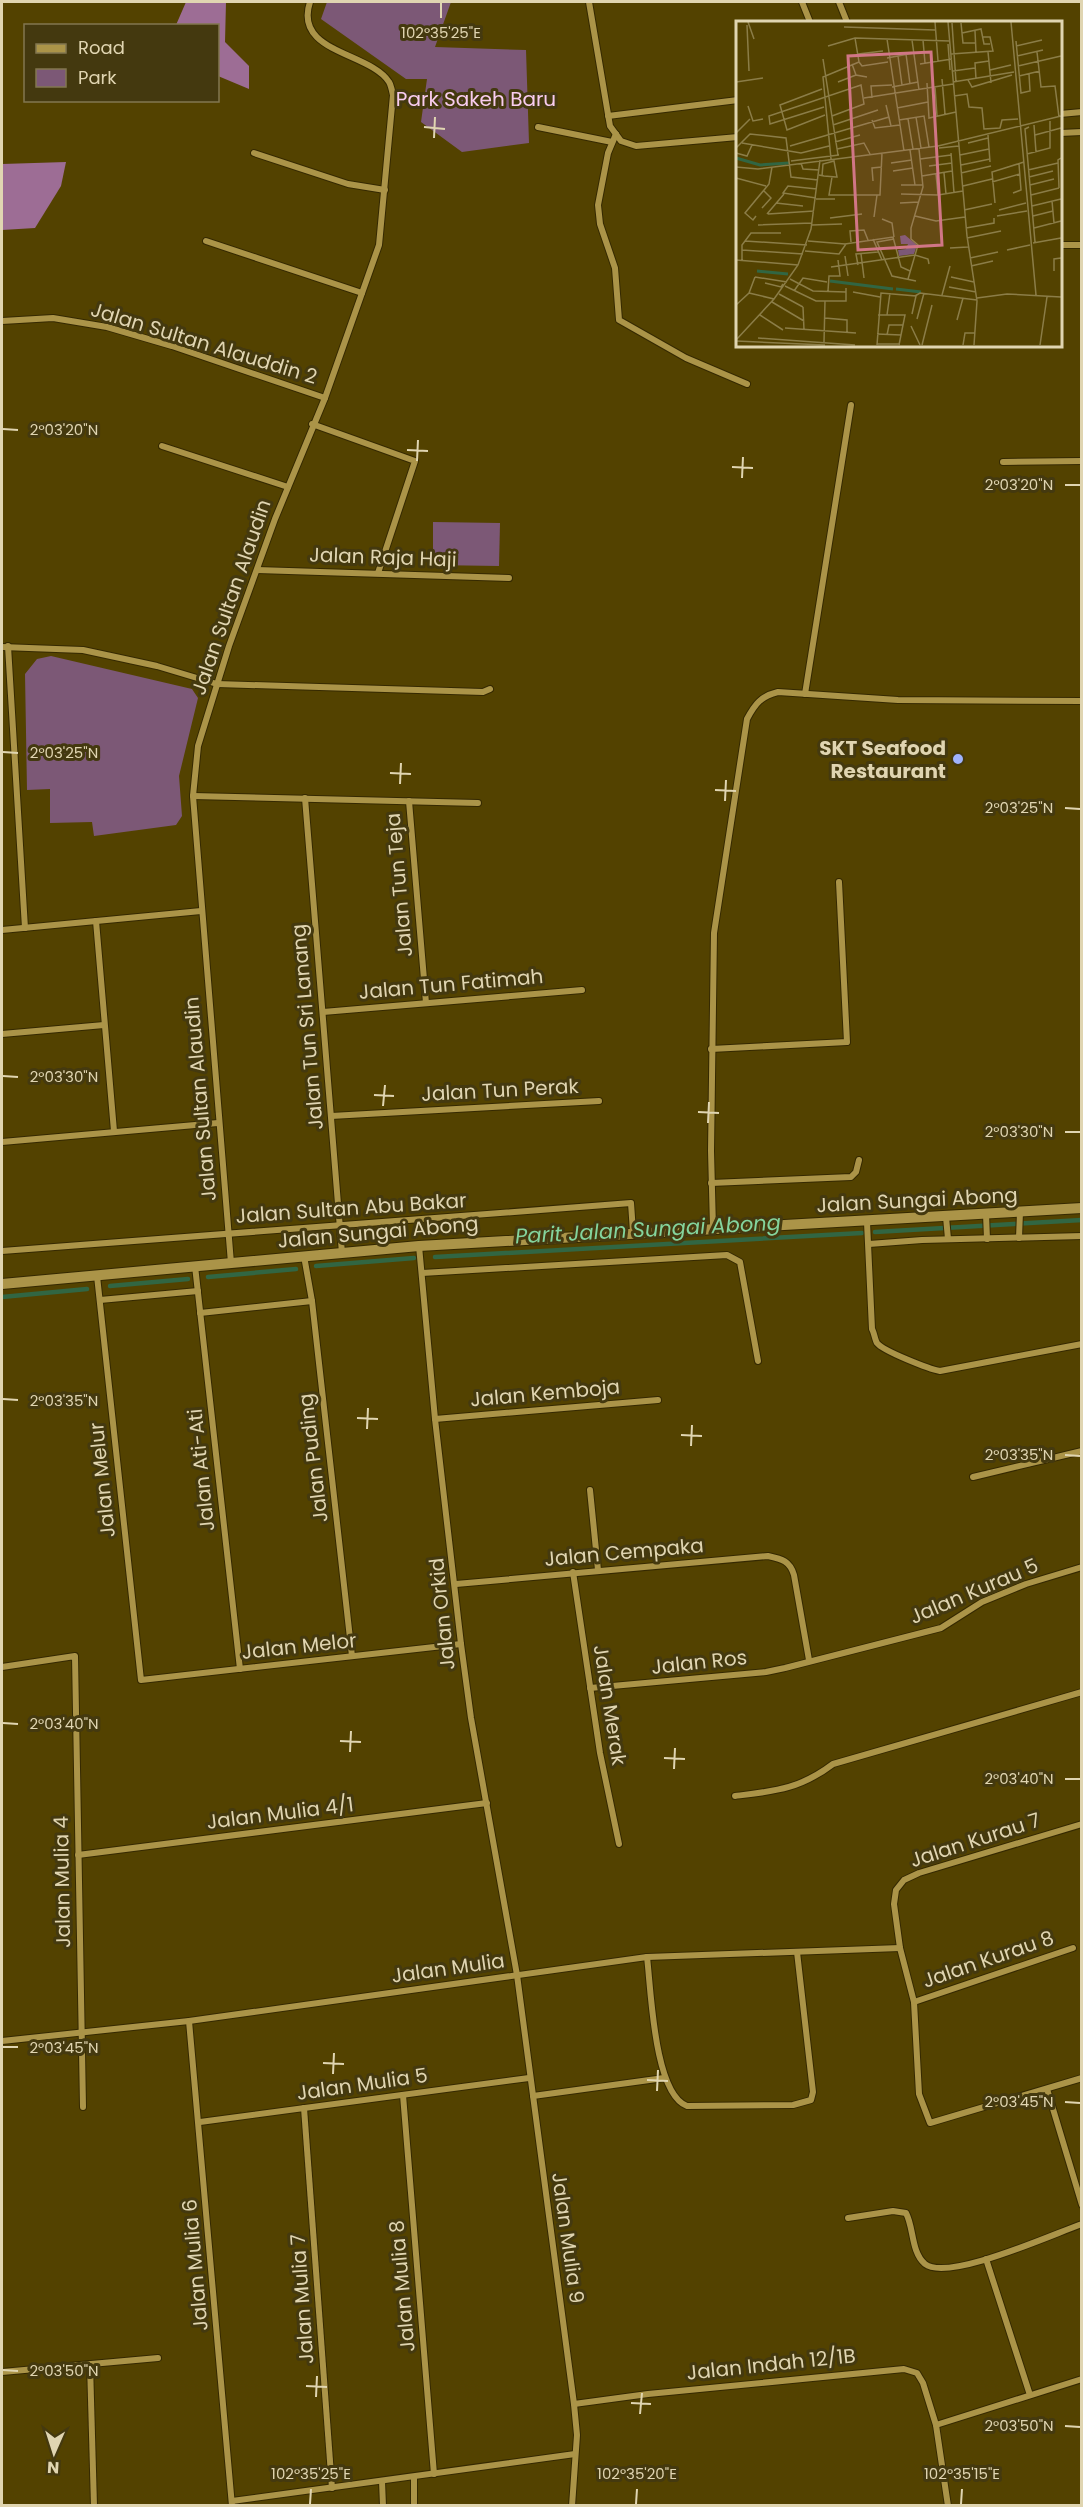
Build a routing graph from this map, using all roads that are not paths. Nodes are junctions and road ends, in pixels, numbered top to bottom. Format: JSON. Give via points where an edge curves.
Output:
{"nodes":[{"id":1,"x":310,"y":2,"type":"edge"},
{"id":2,"x":589,"y":2,"type":"edge"},
{"id":3,"x":802,"y":2,"type":"edge"},
{"id":4,"x":839,"y":2,"type":"edge"},
{"id":5,"x":810,"y":21,"type":"edge"},
{"id":6,"x":847,"y":21,"type":"edge"},
{"id":7,"x":736,"y":100,"type":"edge"},
{"id":8,"x":1082,"y":112,"type":"edge"},
{"id":9,"x":1062,"y":114,"type":"edge"},
{"id":10,"x":608,"y":116,"type":"junction"},
{"id":11,"x":538,"y":127,"type":"dead end"},
{"id":12,"x":1082,"y":132,"type":"edge"},
{"id":13,"x":1062,"y":133,"type":"edge"},
{"id":14,"x":615,"y":134,"type":"junction"},
{"id":15,"x":736,"y":137,"type":"edge"},
{"id":16,"x":612,"y":142,"type":"junction"},
{"id":17,"x":254,"y":153,"type":"dead end"},
{"id":18,"x":386,"y":190,"type":"junction"},
{"id":19,"x":206,"y":241,"type":"dead end"},
{"id":20,"x":1062,"y":245,"type":"edge"},
{"id":21,"x":1082,"y":245,"type":"edge"},
{"id":22,"x":362,"y":293,"type":"junction"},
{"id":23,"x":2,"y":321,"type":"edge"},
{"id":24,"x":747,"y":384,"type":"dead end"},
{"id":25,"x":325,"y":398,"type":"junction"},
{"id":26,"x":851,"y":405,"type":"dead end"},
{"id":27,"x":312,"y":424,"type":"junction"},
{"id":28,"x":162,"y":446,"type":"dead end"},
{"id":29,"x":1082,"y":461,"type":"edge"},
{"id":30,"x":1003,"y":462,"type":"dead end"},
{"id":31,"x":288,"y":487,"type":"junction"},
{"id":32,"x":257,"y":570,"type":"junction"},
{"id":33,"x":378,"y":573,"type":"junction"},
{"id":34,"x":509,"y":578,"type":"dead end"},
{"id":35,"x":5,"y":646,"type":"edge"},
{"id":36,"x":217,"y":684,"type":"junction"},
{"id":37,"x":490,"y":689,"type":"dead end"},
{"id":38,"x":805,"y":694,"type":"junction"},
{"id":39,"x":1082,"y":701,"type":"edge"},
{"id":40,"x":193,"y":796,"type":"junction"},
{"id":41,"x":305,"y":798,"type":"junction"},
{"id":42,"x":409,"y":801,"type":"junction"},
{"id":43,"x":478,"y":803,"type":"dead end"},
{"id":44,"x":839,"y":882,"type":"dead end"},
{"id":45,"x":201,"y":911,"type":"junction"},
{"id":46,"x":96,"y":921,"type":"junction"},
{"id":47,"x":25,"y":928,"type":"junction"},
{"id":48,"x":2,"y":930,"type":"edge"},
{"id":49,"x":582,"y":990,"type":"dead end"},
{"id":50,"x":426,"y":1003,"type":"junction"},
{"id":51,"x":323,"y":1012,"type":"junction"},
{"id":52,"x":104,"y":1025,"type":"junction"},
{"id":53,"x":2,"y":1034,"type":"edge"},
{"id":54,"x":711,"y":1049,"type":"junction"},
{"id":55,"x":599,"y":1101,"type":"dead end"},
{"id":56,"x":331,"y":1116,"type":"junction"},
{"id":57,"x":218,"y":1123,"type":"junction"},
{"id":58,"x":114,"y":1131,"type":"junction"},
{"id":59,"x":2,"y":1142,"type":"edge"},
{"id":60,"x":859,"y":1160,"type":"dead end"},
{"id":61,"x":711,"y":1183,"type":"junction"},
{"id":62,"x":1082,"y":1208,"type":"edge"},
{"id":63,"x":1020,"y":1216,"type":"junction"},
{"id":64,"x":986,"y":1218,"type":"junction"},
{"id":65,"x":947,"y":1221,"type":"junction"},
{"id":66,"x":867,"y":1222,"type":"junction"},
{"id":67,"x":339,"y":1225,"type":"junction"},
{"id":68,"x":713,"y":1228,"type":"junction"},
{"id":69,"x":633,"y":1232,"type":"junction"},
{"id":70,"x":228,"y":1234,"type":"junction"},
{"id":71,"x":1019,"y":1234,"type":"junction"},
{"id":72,"x":948,"y":1236,"type":"junction"},
{"id":73,"x":986,"y":1236,"type":"junction"},
{"id":74,"x":1082,"y":1236,"type":"edge"},
{"id":75,"x":869,"y":1244,"type":"junction"},
{"id":76,"x":419,"y":1246,"type":"junction"},
{"id":77,"x":2,"y":1251,"type":"edge"},
{"id":78,"x":342,"y":1253,"type":"junction"},
{"id":79,"x":304,"y":1256,"type":"junction"},
{"id":80,"x":231,"y":1263,"type":"junction"},
{"id":81,"x":195,"y":1266,"type":"junction"},
{"id":82,"x":422,"y":1273,"type":"junction"},
{"id":83,"x":97,"y":1276,"type":"junction"},
{"id":84,"x":2,"y":1284,"type":"edge"},
{"id":85,"x":198,"y":1291,"type":"junction"},
{"id":86,"x":99,"y":1300,"type":"junction"},
{"id":87,"x":312,"y":1301,"type":"junction"},
{"id":88,"x":200,"y":1313,"type":"junction"},
{"id":89,"x":1082,"y":1344,"type":"edge"},
{"id":90,"x":758,"y":1361,"type":"dead end"},
{"id":91,"x":658,"y":1400,"type":"dead end"},
{"id":92,"x":435,"y":1419,"type":"junction"},
{"id":93,"x":1082,"y":1451,"type":"edge"},
{"id":94,"x":973,"y":1477,"type":"dead end"},
{"id":95,"x":590,"y":1490,"type":"dead end"},
{"id":96,"x":1082,"y":1567,"type":"edge"},
{"id":97,"x":598,"y":1570,"type":"junction"},
{"id":98,"x":573,"y":1572,"type":"junction"},
{"id":99,"x":456,"y":1584,"type":"junction"},
{"id":100,"x":461,"y":1644,"type":"junction"},
{"id":101,"x":352,"y":1656,"type":"junction"},
{"id":102,"x":809,"y":1660,"type":"junction"},
{"id":103,"x":2,"y":1666,"type":"edge"},
{"id":104,"x":240,"y":1669,"type":"junction"},
{"id":105,"x":141,"y":1680,"type":"joint"},
{"id":106,"x":590,"y":1688,"type":"junction"},
{"id":107,"x":1082,"y":1692,"type":"edge"},
{"id":108,"x":735,"y":1796,"type":"dead end"},
{"id":109,"x":487,"y":1803,"type":"junction"},
{"id":110,"x":1082,"y":1824,"type":"edge"},
{"id":111,"x":618,"y":1844,"type":"dead end"},
{"id":112,"x":78,"y":1855,"type":"junction"},
{"id":113,"x":900,"y":1948,"type":"junction"},
{"id":114,"x":1073,"y":1948,"type":"dead end"},
{"id":115,"x":796,"y":1952,"type":"junction"},
{"id":116,"x":646,"y":1957,"type":"junction"},
{"id":117,"x":517,"y":1975,"type":"junction"},
{"id":118,"x":914,"y":2002,"type":"junction"},
{"id":119,"x":189,"y":2021,"type":"junction"},
{"id":120,"x":81,"y":2032,"type":"junction"},
{"id":121,"x":2,"y":2041,"type":"edge"},
{"id":122,"x":529,"y":2078,"type":"junction"},
{"id":123,"x":664,"y":2078,"type":"junction"},
{"id":124,"x":1082,"y":2078,"type":"edge"},
{"id":125,"x":1047,"y":2089,"type":"junction"},
{"id":126,"x":403,"y":2095,"type":"junction"},
{"id":127,"x":533,"y":2097,"type":"junction"},
{"id":128,"x":84,"y":2107,"type":"dead end"},
{"id":129,"x":304,"y":2108,"type":"junction"},
{"id":130,"x":200,"y":2122,"type":"junction"},
{"id":131,"x":1082,"y":2205,"type":"edge"},
{"id":132,"x":849,"y":2218,"type":"dead end"},
{"id":133,"x":1082,"y":2224,"type":"edge"},
{"id":134,"x":987,"y":2259,"type":"junction"},
{"id":135,"x":158,"y":2358,"type":"dead end"},
{"id":136,"x":90,"y":2364,"type":"junction"},
{"id":137,"x":2,"y":2372,"type":"edge"},
{"id":138,"x":1082,"y":2379,"type":"edge"},
{"id":139,"x":1030,"y":2395,"type":"junction"},
{"id":140,"x":574,"y":2404,"type":"junction"},
{"id":141,"x":936,"y":2425,"type":"junction"},
{"id":142,"x":575,"y":2454,"type":"junction"},
{"id":143,"x":434,"y":2474,"type":"junction"},
{"id":144,"x":414,"y":2477,"type":"junction"},
{"id":145,"x":382,"y":2481,"type":"junction"},
{"id":146,"x":332,"y":2488,"type":"junction"},
{"id":147,"x":232,"y":2503,"type":"edge"},
{"id":148,"x":94,"y":2505,"type":"edge"},
{"id":149,"x":383,"y":2505,"type":"edge"},
{"id":150,"x":414,"y":2505,"type":"edge"},
{"id":151,"x":572,"y":2505,"type":"edge"},
{"id":152,"x":948,"y":2505,"type":"edge"}],
"edges":[{"from":1,"to":18,"type":"street","name":"Jalan Sultan Alaudin","via":[[307,14],[324,44],[379,72],[389,82],[393,95]]},
{"from":2,"to":10,"type":"street"},
{"from":3,"to":5,"type":"street"},
{"from":4,"to":6,"type":"street"},
{"from":7,"to":10,"type":"street"},
{"from":8,"to":9,"type":"street"},
{"from":10,"to":14,"type":"street"},
{"from":11,"to":16,"type":"street"},
{"from":12,"to":13,"type":"street"},
{"from":14,"to":15,"type":"street","via":[[621,141],[636,146]]},
{"from":14,"to":16,"type":"street"},
{"from":16,"to":24,"type":"street","via":[[598,205],[600,224],[615,268],[619,320],[686,358]]},
{"from":17,"to":18,"type":"street","via":[[348,184]]},
{"from":18,"to":22,"type":"street","name":"Jalan Sultan Alaudin","via":[[379,245]]},
{"from":19,"to":22,"type":"street"},
{"from":20,"to":21,"type":"street"},
{"from":22,"to":25,"type":"street","name":"Jalan Sultan Alaudin"},
{"from":23,"to":25,"type":"street","name":"Jalan Sultan Alauddin 2","via":[[53,318],[107,327]]},
{"from":25,"to":27,"type":"street","name":"Jalan Sultan Alaudin"},
{"from":26,"to":38,"type":"street"},
{"from":27,"to":31,"type":"street","name":"Jalan Sultan Alaudin"},
{"from":27,"to":33,"type":"street","via":[[415,461]]},
{"from":28,"to":31,"type":"street"},
{"from":29,"to":30,"type":"street"},
{"from":31,"to":32,"type":"street","name":"Jalan Sultan Alaudin"},
{"from":32,"to":33,"type":"street","name":"Jalan Raja Haji"},
{"from":32,"to":36,"type":"street","name":"Jalan Sultan Alaudin"},
{"from":33,"to":34,"type":"street","name":"Jalan Raja Haji"},
{"from":35,"to":36,"type":"street","via":[[83,650]]},
{"from":35,"to":47,"type":"street"},
{"from":36,"to":37,"type":"street","via":[[483,692]]},
{"from":36,"to":40,"type":"street","name":"Jalan Sultan Alaudin","via":[[198,746]]},
{"from":38,"to":39,"type":"street","via":[[898,700]]},
{"from":38,"to":54,"type":"street","via":[[766,695],[747,719],[717,904]]},
{"from":40,"to":41,"type":"street"},
{"from":40,"to":45,"type":"street","name":"Jalan Sultan Alaudin"},
{"from":41,"to":42,"type":"street"},
{"from":41,"to":51,"type":"street","name":"Jalan Tun Sri Lanang"},
{"from":42,"to":43,"type":"street"},
{"from":42,"to":50,"type":"street","name":"Jalan Tun Teja"},
{"from":44,"to":54,"type":"street","via":[[847,1042]]},
{"from":45,"to":46,"type":"street"},
{"from":45,"to":57,"type":"street","name":"Jalan Sultan Alaudin"},
{"from":46,"to":47,"type":"street"},
{"from":46,"to":52,"type":"street"},
{"from":47,"to":48,"type":"street"},
{"from":49,"to":50,"type":"street","name":"Jalan Tun Fatimah"},
{"from":50,"to":51,"type":"street","name":"Jalan Tun Fatimah"},
{"from":51,"to":56,"type":"street","name":"Jalan Tun Sri Lanang"},
{"from":52,"to":53,"type":"street"},
{"from":52,"to":58,"type":"street"},
{"from":54,"to":61,"type":"street"},
{"from":55,"to":56,"type":"street","name":"Jalan Tun Perak"},
{"from":56,"to":67,"type":"street","name":"Jalan Tun Sri Lanang"},
{"from":57,"to":58,"type":"street"},
{"from":57,"to":70,"type":"street","name":"Jalan Sultan Alaudin"},
{"from":58,"to":59,"type":"street"},
{"from":60,"to":61,"type":"street","via":[[850,1177]]},
{"from":61,"to":68,"type":"street"},
{"from":62,"to":63,"type":"street","name":"Jalan Sungai Abong"},
{"from":63,"to":64,"type":"street","name":"Jalan Sungai Abong"},
{"from":63,"to":71,"type":"street"},
{"from":64,"to":65,"type":"street","name":"Jalan Sungai Abong"},
{"from":64,"to":73,"type":"street"},
{"from":65,"to":66,"type":"street","name":"Jalan Sungai Abong"},
{"from":65,"to":72,"type":"street"},
{"from":66,"to":68,"type":"street","name":"Jalan Sungai Abong"},
{"from":66,"to":75,"type":"street"},
{"from":67,"to":69,"type":"street","name":"Jalan Sultan Abu Bakar","via":[[631,1203]]},
{"from":67,"to":70,"type":"street","name":"Jalan Sultan Abu Bakar"},
{"from":67,"to":78,"type":"street","name":"Jalan Tun Sri Lanang"},
{"from":68,"to":69,"type":"street","name":"Jalan Sungai Abong"},
{"from":69,"to":76,"type":"street","name":"Jalan Sungai Abong"},
{"from":70,"to":77,"type":"street","name":"Jalan Sultan Abu Bakar"},
{"from":70,"to":80,"type":"street","name":"Jalan Sultan Alaudin"},
{"from":71,"to":73,"type":"street"},
{"from":71,"to":74,"type":"street"},
{"from":72,"to":73,"type":"street"},
{"from":72,"to":75,"type":"street"},
{"from":75,"to":89,"type":"street","via":[[872,1329],[877,1343],[930,1369],[940,1371]]},
{"from":76,"to":78,"type":"street","name":"Jalan Sungai Abong"},
{"from":76,"to":82,"type":"street","name":"Jalan Orkid"},
{"from":78,"to":79,"type":"street","name":"Jalan Sungai Abong"},
{"from":79,"to":80,"type":"street","name":"Jalan Sungai Abong"},
{"from":79,"to":87,"type":"street","name":"Jalan Puding"},
{"from":80,"to":81,"type":"street","name":"Jalan Sungai Abong"},
{"from":81,"to":83,"type":"street","name":"Jalan Sungai Abong"},
{"from":81,"to":85,"type":"street","name":"Jalan Ati-Ati"},
{"from":82,"to":90,"type":"street","via":[[736,1257]]},
{"from":82,"to":92,"type":"street","name":"Jalan Orkid"},
{"from":83,"to":84,"type":"street","name":"Jalan Sungai Abong"},
{"from":83,"to":86,"type":"street","name":"Jalan Melur"},
{"from":85,"to":86,"type":"street"},
{"from":85,"to":88,"type":"street","name":"Jalan Ati-Ati"},
{"from":86,"to":105,"type":"street","name":"Jalan Melur"},
{"from":87,"to":88,"type":"street"},
{"from":87,"to":101,"type":"street","name":"Jalan Puding"},
{"from":88,"to":104,"type":"street","name":"Jalan Ati-Ati"},
{"from":91,"to":92,"type":"street","name":"Jalan Kemboja"},
{"from":92,"to":99,"type":"street","name":"Jalan Orkid"},
{"from":93,"to":94,"type":"street"},
{"from":95,"to":97,"type":"street"},
{"from":96,"to":102,"type":"street","name":"Jalan Kurau 5","via":[[982,1602],[941,1628]]},
{"from":97,"to":98,"type":"street","name":"Jalan Cempaka"},
{"from":97,"to":102,"type":"street","name":"Jalan Cempaka","via":[[768,1556],[783,1559],[792,1567]]},
{"from":98,"to":99,"type":"street","name":"Jalan Cempaka"},
{"from":98,"to":106,"type":"street","name":"Jalan Merak"},
{"from":99,"to":100,"type":"street","name":"Jalan Orkid"},
{"from":100,"to":101,"type":"street","name":"Jalan Melor"},
{"from":100,"to":109,"type":"street","name":"Jalan Orkid"},
{"from":101,"to":104,"type":"street","name":"Jalan Melor"},
{"from":102,"to":106,"type":"street","name":"Jalan Ros","via":[[766,1672]]},
{"from":103,"to":112,"type":"street","name":"Jalan Mulia 4","via":[[75,1656]]},
{"from":104,"to":105,"type":"street","name":"Jalan Melor"},
{"from":106,"to":111,"type":"street","name":"Jalan Merak"},
{"from":107,"to":108,"type":"street","via":[[833,1764],[790,1789]]},
{"from":109,"to":112,"type":"street","name":"Jalan Mulia 4/1"},
{"from":109,"to":117,"type":"street","name":"Jalan Orkid"},
{"from":110,"to":113,"type":"street","name":"Jalan Kurau 7","via":[[904,1880],[896,1890],[894,1904]]},
{"from":112,"to":120,"type":"street","name":"Jalan Mulia 4"},
{"from":113,"to":115,"type":"street","name":"Jalan Mulia"},
{"from":113,"to":118,"type":"street"},
{"from":114,"to":118,"type":"street","name":"Jalan Kurau 8"},
{"from":115,"to":116,"type":"street","name":"Jalan Mulia"},
{"from":115,"to":123,"type":"street","via":[[811,2100],[793,2105],[687,2106],[675,2099]]},
{"from":116,"to":117,"type":"street","name":"Jalan Mulia"},
{"from":116,"to":123,"type":"street"},
{"from":117,"to":119,"type":"street","name":"Jalan Mulia"},
{"from":117,"to":122,"type":"street","name":"Jalan Mulia 9"},
{"from":118,"to":125,"type":"street","via":[[919,2094],[930,2123]]},
{"from":119,"to":120,"type":"street","name":"Jalan Mulia"},
{"from":119,"to":130,"type":"street","name":"Jalan Mulia 6"},
{"from":120,"to":121,"type":"street","name":"Jalan Mulia"},
{"from":120,"to":128,"type":"street","name":"Jalan Mulia 4"},
{"from":122,"to":126,"type":"street","name":"Jalan Mulia 5"},
{"from":122,"to":127,"type":"street","name":"Jalan Mulia 9"},
{"from":123,"to":127,"type":"street"},
{"from":124,"to":125,"type":"street"},
{"from":125,"to":131,"type":"street"},
{"from":126,"to":129,"type":"street","name":"Jalan Mulia 5"},
{"from":126,"to":143,"type":"street","name":"Jalan Mulia 8"},
{"from":127,"to":140,"type":"street","name":"Jalan Mulia 9"},
{"from":129,"to":130,"type":"street","name":"Jalan Mulia 5"},
{"from":129,"to":146,"type":"street","name":"Jalan Mulia 7"},
{"from":130,"to":147,"type":"street","name":"Jalan Mulia 6"},
{"from":132,"to":134,"type":"street","via":[[893,2211],[906,2213],[912,2223],[915,2247],[923,2262],[933,2268],[950,2269]]},
{"from":133,"to":134,"type":"street"},
{"from":134,"to":139,"type":"street"},
{"from":135,"to":136,"type":"street"},
{"from":136,"to":137,"type":"street"},
{"from":136,"to":148,"type":"street"},
{"from":138,"to":139,"type":"street"},
{"from":139,"to":141,"type":"street"},
{"from":140,"to":141,"type":"street","name":"Jalan Indah 12/1B","via":[[904,2369],[916,2373],[924,2384]]},
{"from":140,"to":142,"type":"street","name":"Jalan Mulia 9"},
{"from":141,"to":152,"type":"street","name":"Jalan Indah 12/1B"},
{"from":142,"to":143,"type":"street"},
{"from":142,"to":151,"type":"street","name":"Jalan Mulia 9"},
{"from":143,"to":144,"type":"street"},
{"from":144,"to":145,"type":"street"},
{"from":144,"to":150,"type":"street"},
{"from":145,"to":146,"type":"street"},
{"from":145,"to":149,"type":"street"},
{"from":146,"to":147,"type":"street"}]}
